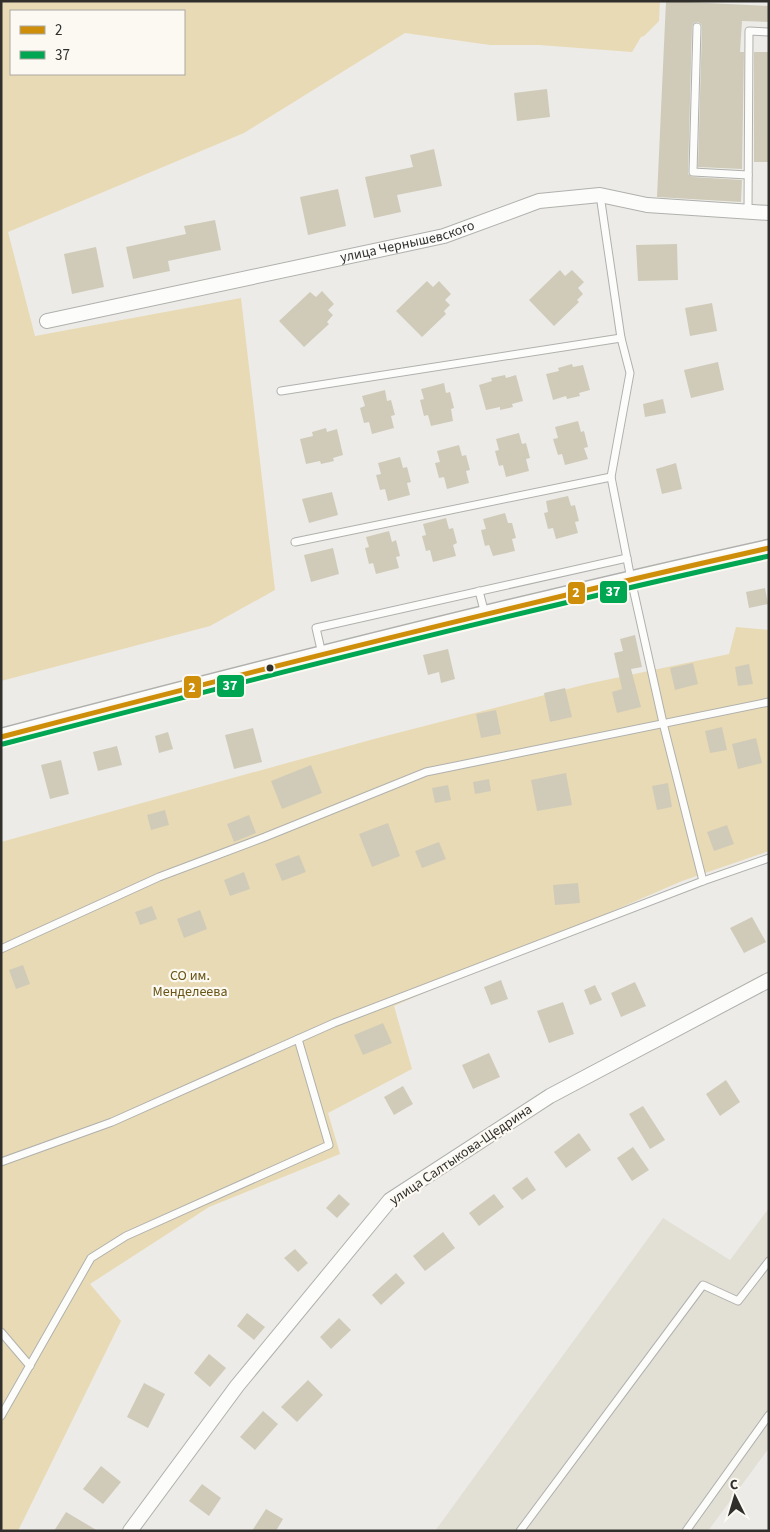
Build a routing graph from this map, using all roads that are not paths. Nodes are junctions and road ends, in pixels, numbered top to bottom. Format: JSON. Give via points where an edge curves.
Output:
{"nodes":[{"id":1,"x":697,"y":27,"type":"dead end"},
{"id":2,"x":769,"y":32,"type":"edge"},
{"id":3,"x":748,"y":175,"type":"junction"},
{"id":4,"x":600,"y":195,"type":"junction"},
{"id":5,"x":748,"y":211,"type":"junction"},
{"id":6,"x":769,"y":213,"type":"edge"},
{"id":7,"x":47,"y":321,"type":"dead end"},
{"id":8,"x":621,"y":338,"type":"junction"},
{"id":9,"x":281,"y":391,"type":"dead end"},
{"id":10,"x":611,"y":477,"type":"junction"},
{"id":11,"x":295,"y":542,"type":"dead end"},
{"id":12,"x":769,"y":548,"type":"edge"},
{"id":13,"x":627,"y":558,"type":"junction"},
{"id":14,"x":631,"y":579,"type":"junction"},
{"id":15,"x":480,"y":591,"type":"junction"},
{"id":16,"x":485,"y":614,"type":"junction"},
{"id":17,"x":322,"y":654,"type":"junction"},
{"id":18,"x":769,"y":702,"type":"edge"},
{"id":19,"x":663,"y":723,"type":"junction"},
{"id":20,"x":1,"y":737,"type":"edge"},
{"id":21,"x":769,"y":858,"type":"edge"},
{"id":22,"x":703,"y":881,"type":"junction"},
{"id":23,"x":1,"y":950,"type":"edge"},
{"id":24,"x":769,"y":980,"type":"edge"},
{"id":25,"x":298,"y":1039,"type":"junction"},
{"id":26,"x":1,"y":1162,"type":"edge"},
{"id":27,"x":769,"y":1261,"type":"edge"},
{"id":28,"x":1,"y":1332,"type":"edge"},
{"id":29,"x":30,"y":1366,"type":"junction"},
{"id":30,"x":1,"y":1416,"type":"edge"},
{"id":31,"x":769,"y":1416,"type":"edge"},
{"id":32,"x":130,"y":1531,"type":"edge"},
{"id":33,"x":520,"y":1531,"type":"edge"},
{"id":34,"x":686,"y":1531,"type":"edge"}],
"edges":[{"from":1,"to":3,"type":"lane","via":[[693,172]]},
{"from":2,"to":3,"type":"lane","via":[[749,31]]},
{"from":3,"to":5,"type":"lane"},
{"from":4,"to":5,"type":"street","name":"улица Чернышевского","via":[[647,205]]},
{"from":4,"to":7,"type":"street","name":"улица Чернышевского","via":[[538,201],[444,236]]},
{"from":4,"to":8,"type":"lane"},
{"from":5,"to":6,"type":"street","name":"улица Чернышевского"},
{"from":8,"to":9,"type":"lane"},
{"from":8,"to":10,"type":"lane","via":[[630,372]]},
{"from":10,"to":11,"type":"lane"},
{"from":10,"to":13,"type":"lane"},
{"from":12,"to":14,"type":"street"},
{"from":13,"to":14,"type":"lane"},
{"from":13,"to":15,"type":"lane"},
{"from":14,"to":16,"type":"street"},
{"from":14,"to":19,"type":"lane"},
{"from":15,"to":16,"type":"lane"},
{"from":15,"to":17,"type":"lane","via":[[316,628]]},
{"from":16,"to":17,"type":"street"},
{"from":17,"to":20,"type":"street"},
{"from":18,"to":19,"type":"lane"},
{"from":19,"to":22,"type":"lane"},
{"from":19,"to":23,"type":"lane","via":[[426,772],[159,877]]},
{"from":21,"to":22,"type":"lane"},
{"from":22,"to":25,"type":"lane"},
{"from":24,"to":32,"type":"street","name":"улица Салтыкова-Щедрина","via":[[550,1096],[390,1200],[238,1386]]},
{"from":25,"to":26,"type":"lane","via":[[112,1122]]},
{"from":25,"to":29,"type":"lane","via":[[329,1145],[126,1236],[91,1258]]},
{"from":27,"to":33,"type":"lane","via":[[738,1301],[703,1285]]},
{"from":28,"to":29,"type":"lane"},
{"from":29,"to":30,"type":"lane"},
{"from":31,"to":34,"type":"lane"}]}
